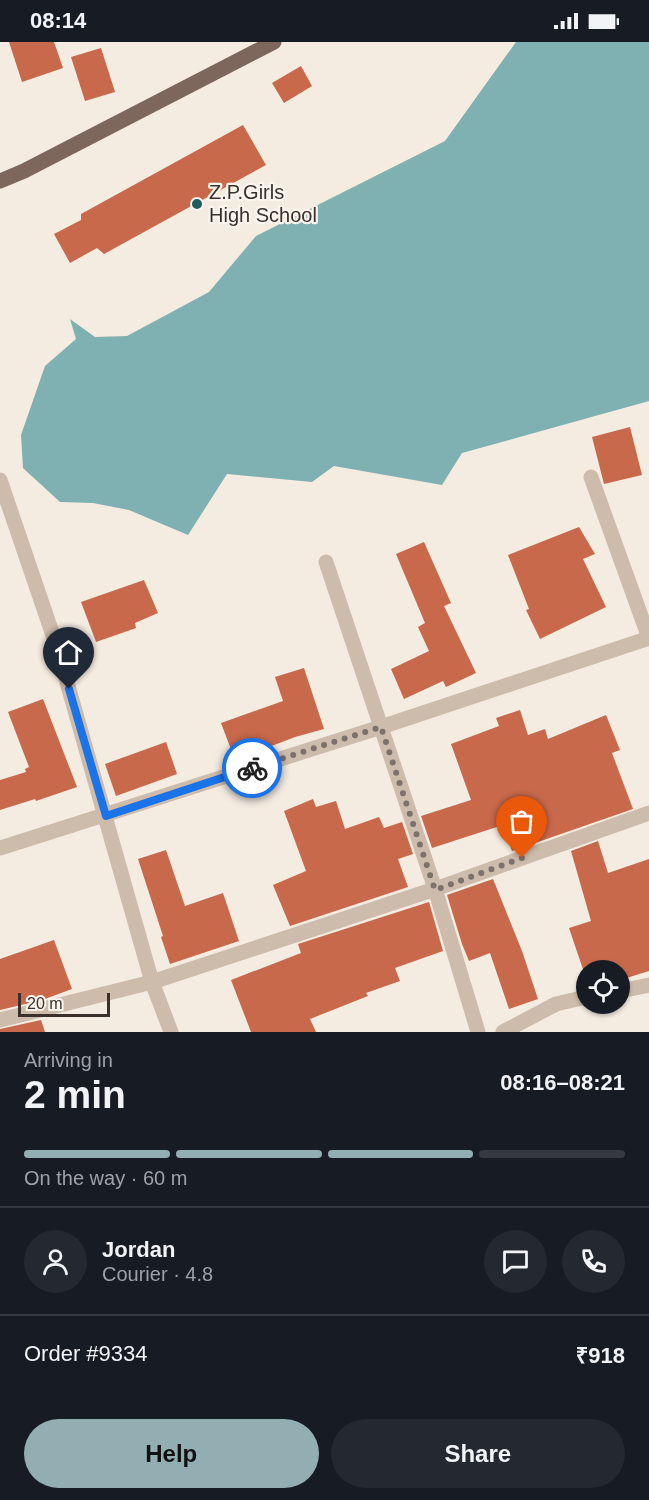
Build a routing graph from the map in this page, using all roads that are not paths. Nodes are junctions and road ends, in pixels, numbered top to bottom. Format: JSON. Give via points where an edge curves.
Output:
{"nodes":[{"id":1,"x":274,"y":42,"type":"edge"},
{"id":2,"x":0,"y":181,"type":"edge"},
{"id":3,"x":591,"y":477,"type":"dead end"},
{"id":4,"x":0,"y":480,"type":"edge"},
{"id":5,"x":326,"y":562,"type":"dead end"},
{"id":6,"x":649,"y":638,"type":"edge"},
{"id":7,"x":381,"y":727,"type":"junction"},
{"id":8,"x":649,"y":813,"type":"edge"},
{"id":9,"x":106,"y":816,"type":"junction"},
{"id":10,"x":0,"y":848,"type":"edge"},
{"id":11,"x":435,"y":890,"type":"junction"},
{"id":12,"x":152,"y":982,"type":"junction"},
{"id":13,"x":649,"y":985,"type":"edge"},
{"id":14,"x":630,"y":989,"type":"edge"},
{"id":15,"x":576,"y":999,"type":"edge"},
{"id":16,"x":0,"y":1020,"type":"edge"},
{"id":17,"x":171,"y":1032,"type":"edge"},
{"id":18,"x":478,"y":1032,"type":"edge"},
{"id":19,"x":503,"y":1032,"type":"edge"}],
"edges":[{"from":1,"to":2,"type":"main road"},
{"from":3,"to":6,"type":"street"},
{"from":4,"to":9,"type":"street","via":[[57,647]]},
{"from":5,"to":7,"type":"street"},
{"from":6,"to":7,"type":"street"},
{"from":7,"to":9,"type":"street"},
{"from":7,"to":11,"type":"street"},
{"from":8,"to":11,"type":"street"},
{"from":9,"to":10,"type":"street"},
{"from":9,"to":12,"type":"street"},
{"from":11,"to":12,"type":"street"},
{"from":11,"to":18,"type":"street"},
{"from":12,"to":16,"type":"street"},
{"from":12,"to":17,"type":"street"},
{"from":13,"to":14,"type":"street"},
{"from":15,"to":19,"type":"street","via":[[556,1004]]}]}
